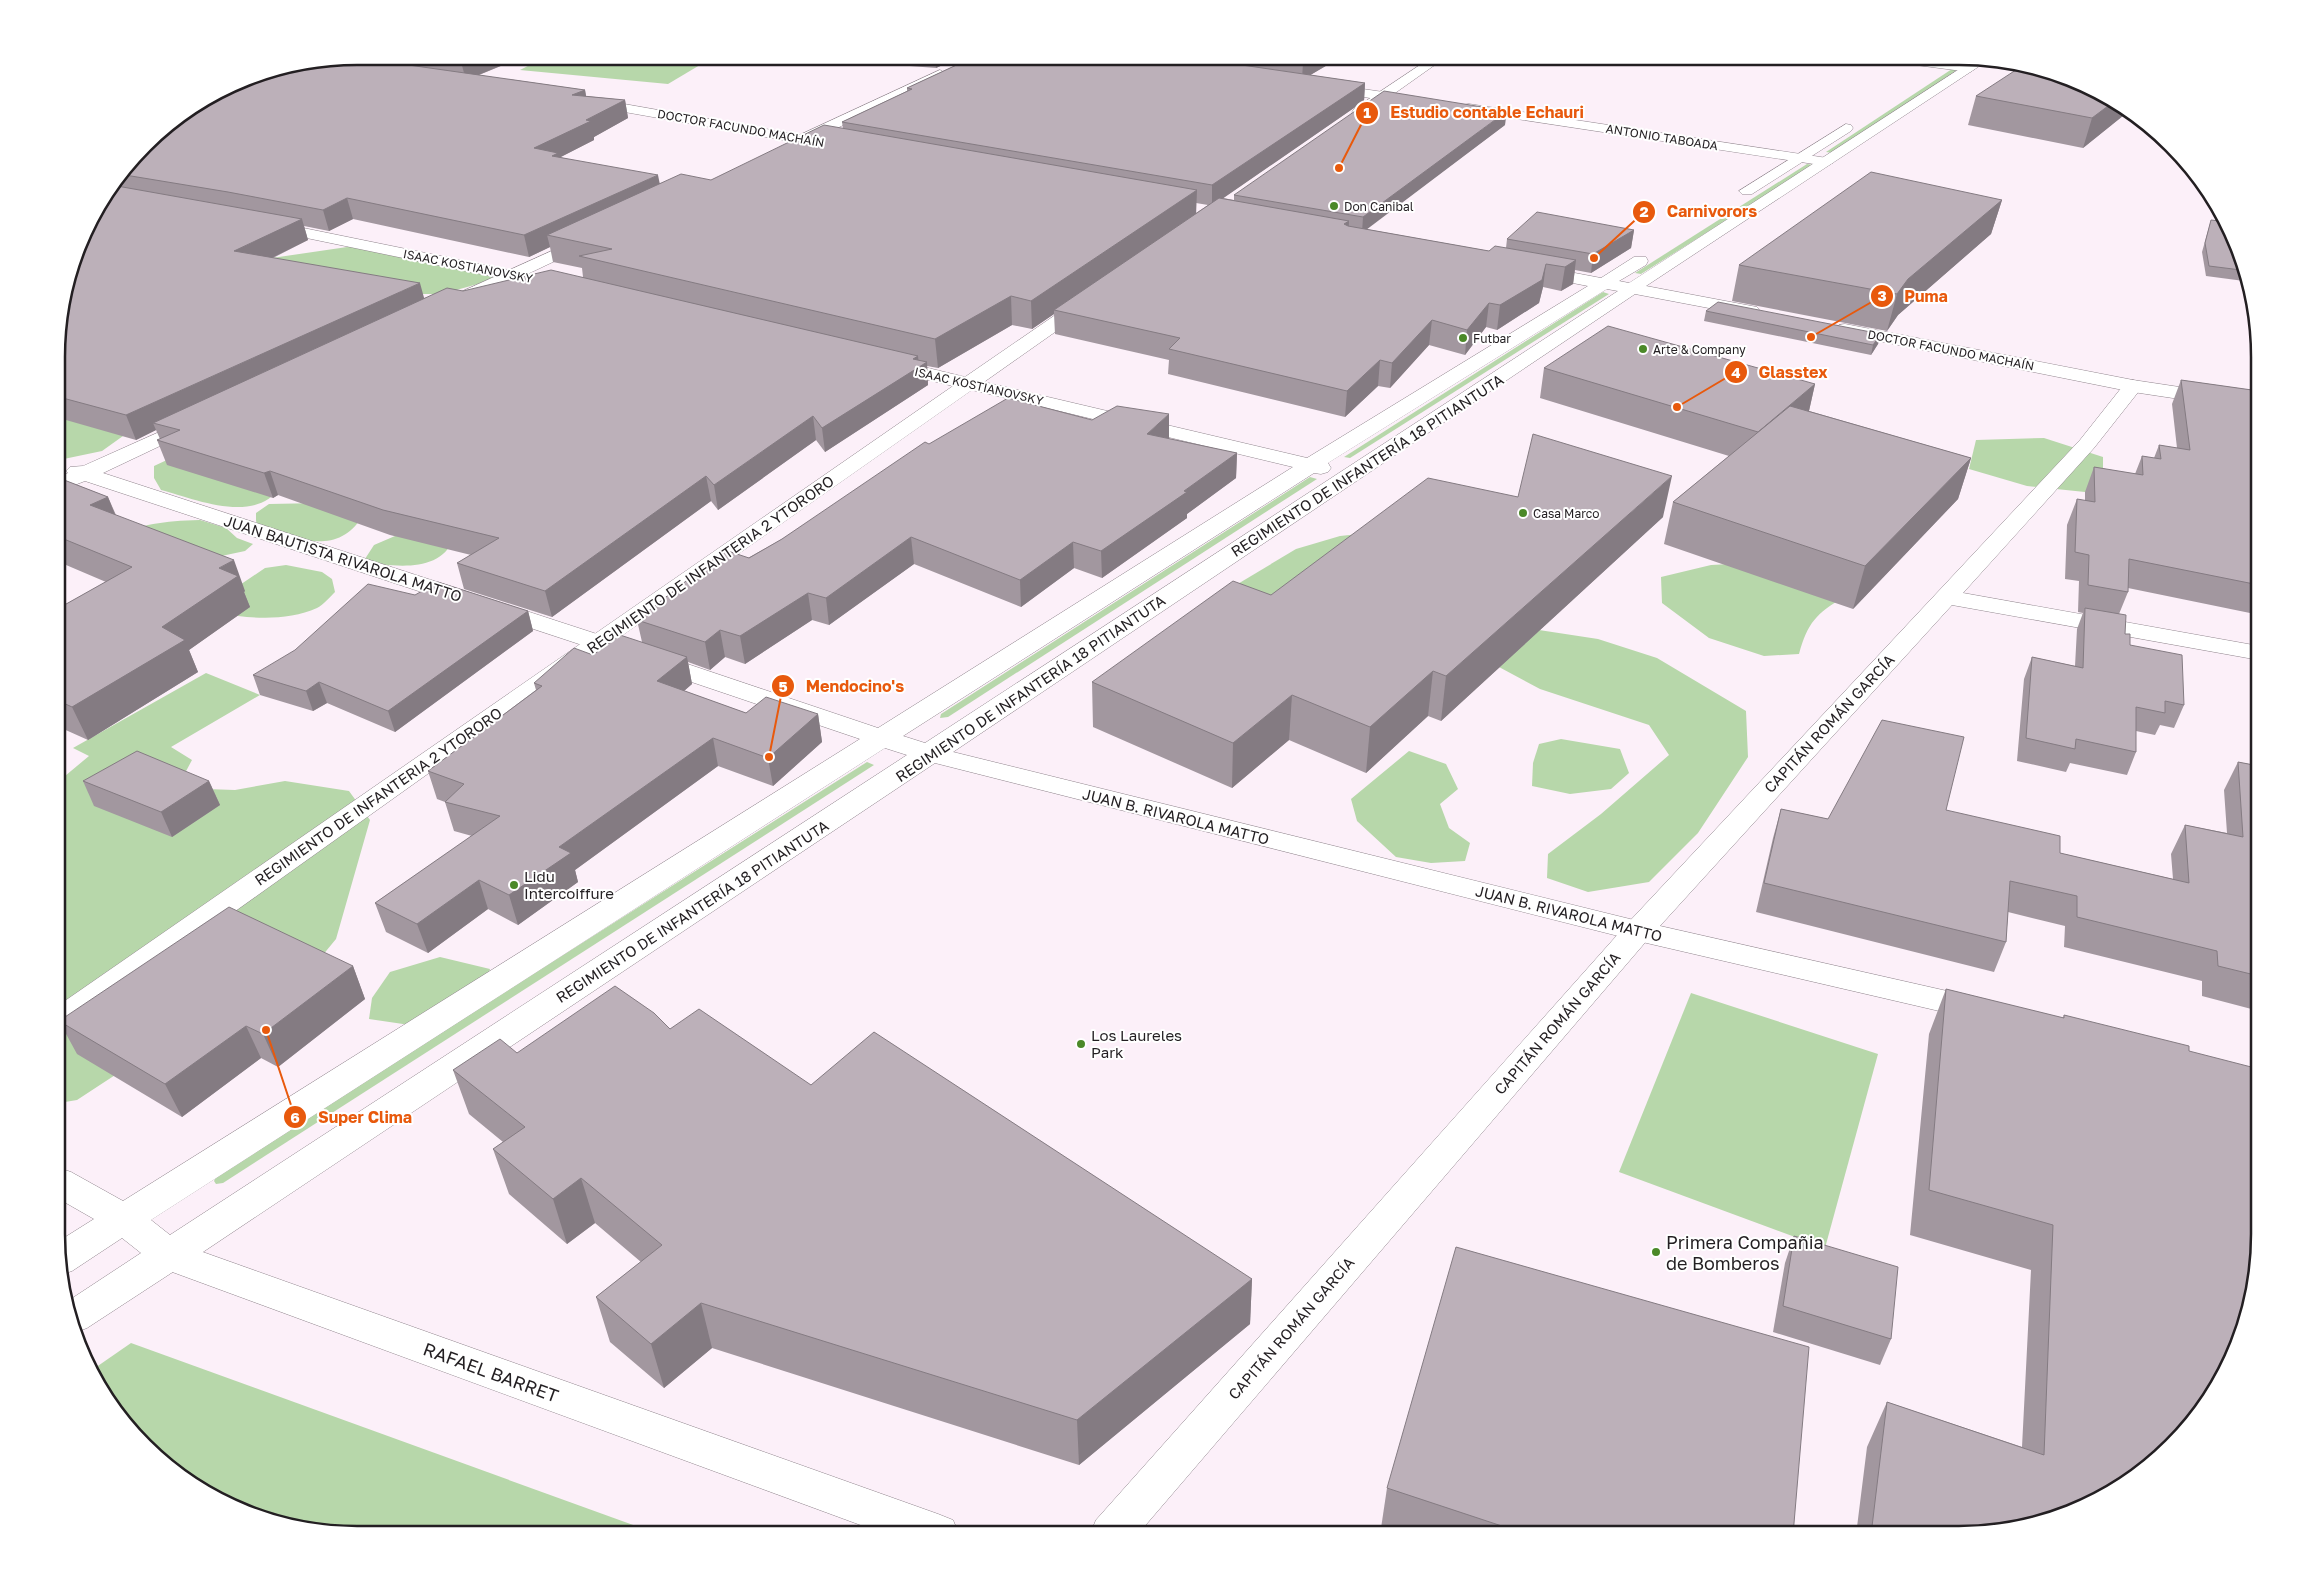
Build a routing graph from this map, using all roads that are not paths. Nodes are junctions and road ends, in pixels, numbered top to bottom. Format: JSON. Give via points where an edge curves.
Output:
{"nodes":[{"id":1,"x":1428,"y":65,"type":"edge"},
{"id":2,"x":1957,"y":65,"type":"edge"},
{"id":3,"x":1961,"y":65,"type":"edge"},
{"id":4,"x":952,"y":69,"type":"edge"},
{"id":5,"x":1931,"y":75,"type":"dead end"},
{"id":6,"x":1315,"y":86,"type":"edge"},
{"id":7,"x":1383,"y":96,"type":"junction"},
{"id":8,"x":576,"y":100,"type":"edge"},
{"id":9,"x":1422,"y":101,"type":"edge"},
{"id":10,"x":1450,"y":106,"type":"edge"},
{"id":11,"x":1347,"y":120,"type":"edge"},
{"id":12,"x":1856,"y":122,"type":"dead end"},
{"id":13,"x":802,"y":139,"type":"junction"},
{"id":14,"x":850,"y":148,"type":"edge"},
{"id":15,"x":775,"y":152,"type":"edge"},
{"id":16,"x":1798,"y":158,"type":"junction"},
{"id":17,"x":1827,"y":162,"type":"junction"},
{"id":18,"x":1733,"y":200,"type":"dead end"},
{"id":19,"x":252,"y":223,"type":"edge"},
{"id":20,"x":595,"y":236,"type":"edge"},
{"id":21,"x":1652,"y":254,"type":"dead end"},
{"id":22,"x":1520,"y":268,"type":"edge"},
{"id":23,"x":514,"y":274,"type":"junction"},
{"id":24,"x":1620,"y":286,"type":"junction"},
{"id":25,"x":572,"y":288,"type":"edge"},
{"id":26,"x":1101,"y":292,"type":"edge"},
{"id":27,"x":442,"y":307,"type":"edge"},
{"id":28,"x":1768,"y":314,"type":"edge"},
{"id":29,"x":1827,"y":326,"type":"edge"},
{"id":30,"x":872,"y":360,"type":"edge"},
{"id":31,"x":969,"y":384,"type":"junction"},
{"id":32,"x":2133,"y":386,"type":"junction"},
{"id":33,"x":2251,"y":404,"type":"edge"},
{"id":34,"x":210,"y":415,"type":"edge"},
{"id":35,"x":1311,"y":466,"type":"junction"},
{"id":36,"x":65,"y":468,"type":"edge"},
{"id":37,"x":85,"y":473,"type":"junction"},
{"id":38,"x":1349,"y":476,"type":"junction"},
{"id":39,"x":65,"y":482,"type":"edge"},
{"id":40,"x":1945,"y":597,"type":"junction"},
{"id":41,"x":597,"y":642,"type":"junction"},
{"id":42,"x":2251,"y":652,"type":"edge"},
{"id":43,"x":883,"y":737,"type":"junction"},
{"id":44,"x":930,"y":754,"type":"junction"},
{"id":45,"x":1638,"y":931,"type":"junction"},
{"id":46,"x":2007,"y":1015,"type":"edge"},
{"id":47,"x":65,"y":1017,"type":"edge"},
{"id":48,"x":65,"y":1185,"type":"edge"},
{"id":49,"x":125,"y":1220,"type":"junction"},
{"id":50,"x":169,"y":1255,"type":"junction"},
{"id":51,"x":66,"y":1256,"type":"edge"},
{"id":52,"x":77,"y":1315,"type":"edge"},
{"id":53,"x":916,"y":1526,"type":"edge"},
{"id":54,"x":1118,"y":1526,"type":"edge"}],
"edges":[{"from":1,"to":7,"type":"main road"},
{"from":2,"to":5,"type":"main road"},
{"from":3,"to":17,"type":"main road","name":"REGIMIENTO DE INFANTERÍA 18 PITIANTUTA"},
{"from":4,"to":13,"type":"main road"},
{"from":6,"to":7,"type":"main road"},
{"from":7,"to":9,"type":"main road"},
{"from":7,"to":11,"type":"main road"},
{"from":8,"to":13,"type":"main road","name":"DOCTOR FACUNDO MACHAÍN"},
{"from":10,"to":16,"type":"main road","name":"ANTONIO TABOADA"},
{"from":12,"to":16,"type":"main road"},
{"from":13,"to":14,"type":"main road","name":"DOCTOR FACUNDO MACHAÍN"},
{"from":13,"to":15,"type":"main road"},
{"from":16,"to":17,"type":"main road","name":"ANTONIO TABOADA"},
{"from":16,"to":18,"type":"main road"},
{"from":17,"to":24,"type":"main road","name":"REGIMIENTO DE INFANTERÍA 18 PITIANTUTA"},
{"from":19,"to":23,"type":"main road","name":"ISAAC KOSTIANOVSKY"},
{"from":20,"to":23,"type":"main road"},
{"from":21,"to":24,"type":"main road","name":"REGIMIENTO DE INFANTERÍA 18 PITIANTUTA"},
{"from":22,"to":24,"type":"main road"},
{"from":23,"to":25,"type":"main road","name":"ISAAC KOSTIANOVSKY"},
{"from":23,"to":27,"type":"main road"},
{"from":24,"to":28,"type":"main road"},
{"from":24,"to":35,"type":"main road","name":"REGIMIENTO DE INFANTERÍA 18 PITIANTUTA"},
{"from":24,"to":38,"type":"main road","name":"REGIMIENTO DE INFANTERÍA 18 PITIANTUTA","via":[[1610,306]]},
{"from":26,"to":31,"type":"main road","name":"REGIMIENTO DE INFANTERIA 2 YTORORO"},
{"from":29,"to":32,"type":"main road","name":"DOCTOR FACUNDO MACHAÍN"},
{"from":30,"to":31,"type":"main road","name":"ISAAC KOSTIANOVSKY"},
{"from":31,"to":35,"type":"main road","name":"ISAAC KOSTIANOVSKY"},
{"from":31,"to":41,"type":"main road","name":"REGIMIENTO DE INFANTERIA 2 YTORORO"},
{"from":32,"to":33,"type":"main road","name":"DOCTOR FACUNDO MACHAÍN"},
{"from":32,"to":40,"type":"main road","name":"CAPITÁN ROMÁN GARCÍA","via":[[2087,444]]},
{"from":34,"to":37,"type":"main road"},
{"from":35,"to":38,"type":"main road","name":"ISAAC KOSTIANOVSKY"},
{"from":35,"to":43,"type":"main road","name":"REGIMIENTO DE INFANTERÍA 18 PITIANTUTA"},
{"from":36,"to":37,"type":"main road","name":"JUAN BAUTISTA RIVAROLA MATTO"},
{"from":37,"to":39,"type":"main road"},
{"from":37,"to":41,"type":"main road","name":"JUAN BAUTISTA RIVAROLA MATTO"},
{"from":38,"to":44,"type":"main road","name":"REGIMIENTO DE INFANTERÍA 18 PITIANTUTA"},
{"from":40,"to":42,"type":"main road"},
{"from":40,"to":45,"type":"main road","name":"CAPITÁN ROMÁN GARCÍA"},
{"from":41,"to":43,"type":"main road","name":"JUAN BAUTISTA RIVAROLA MATTO"},
{"from":41,"to":47,"type":"main road","name":"REGIMIENTO DE INFANTERIA 2 YTORORO"},
{"from":43,"to":44,"type":"main road","name":"JUAN B. RIVAROLA MATTO"},
{"from":43,"to":49,"type":"main road","name":"REGIMIENTO DE INFANTERÍA 18 PITIANTUTA"},
{"from":44,"to":45,"type":"main road","name":"JUAN B. RIVAROLA MATTO"},
{"from":44,"to":50,"type":"main road","name":"REGIMIENTO DE INFANTERÍA 18 PITIANTUTA"},
{"from":45,"to":46,"type":"main road","name":"JUAN B. RIVAROLA MATTO"},
{"from":45,"to":54,"type":"main road","name":"CAPITÁN ROMÁN GARCÍA"},
{"from":48,"to":49,"type":"main road","name":"RAFAEL BARRET"},
{"from":49,"to":50,"type":"main road","name":"RAFAEL BARRET"},
{"from":49,"to":51,"type":"main road","name":"REGIMIENTO DE INFANTERÍA 18 PITIANTUTA"},
{"from":50,"to":52,"type":"main road","name":"REGIMIENTO DE INFANTERÍA 18 PITIANTUTA"},
{"from":50,"to":53,"type":"main road","name":"RAFAEL BARRET"}]}
